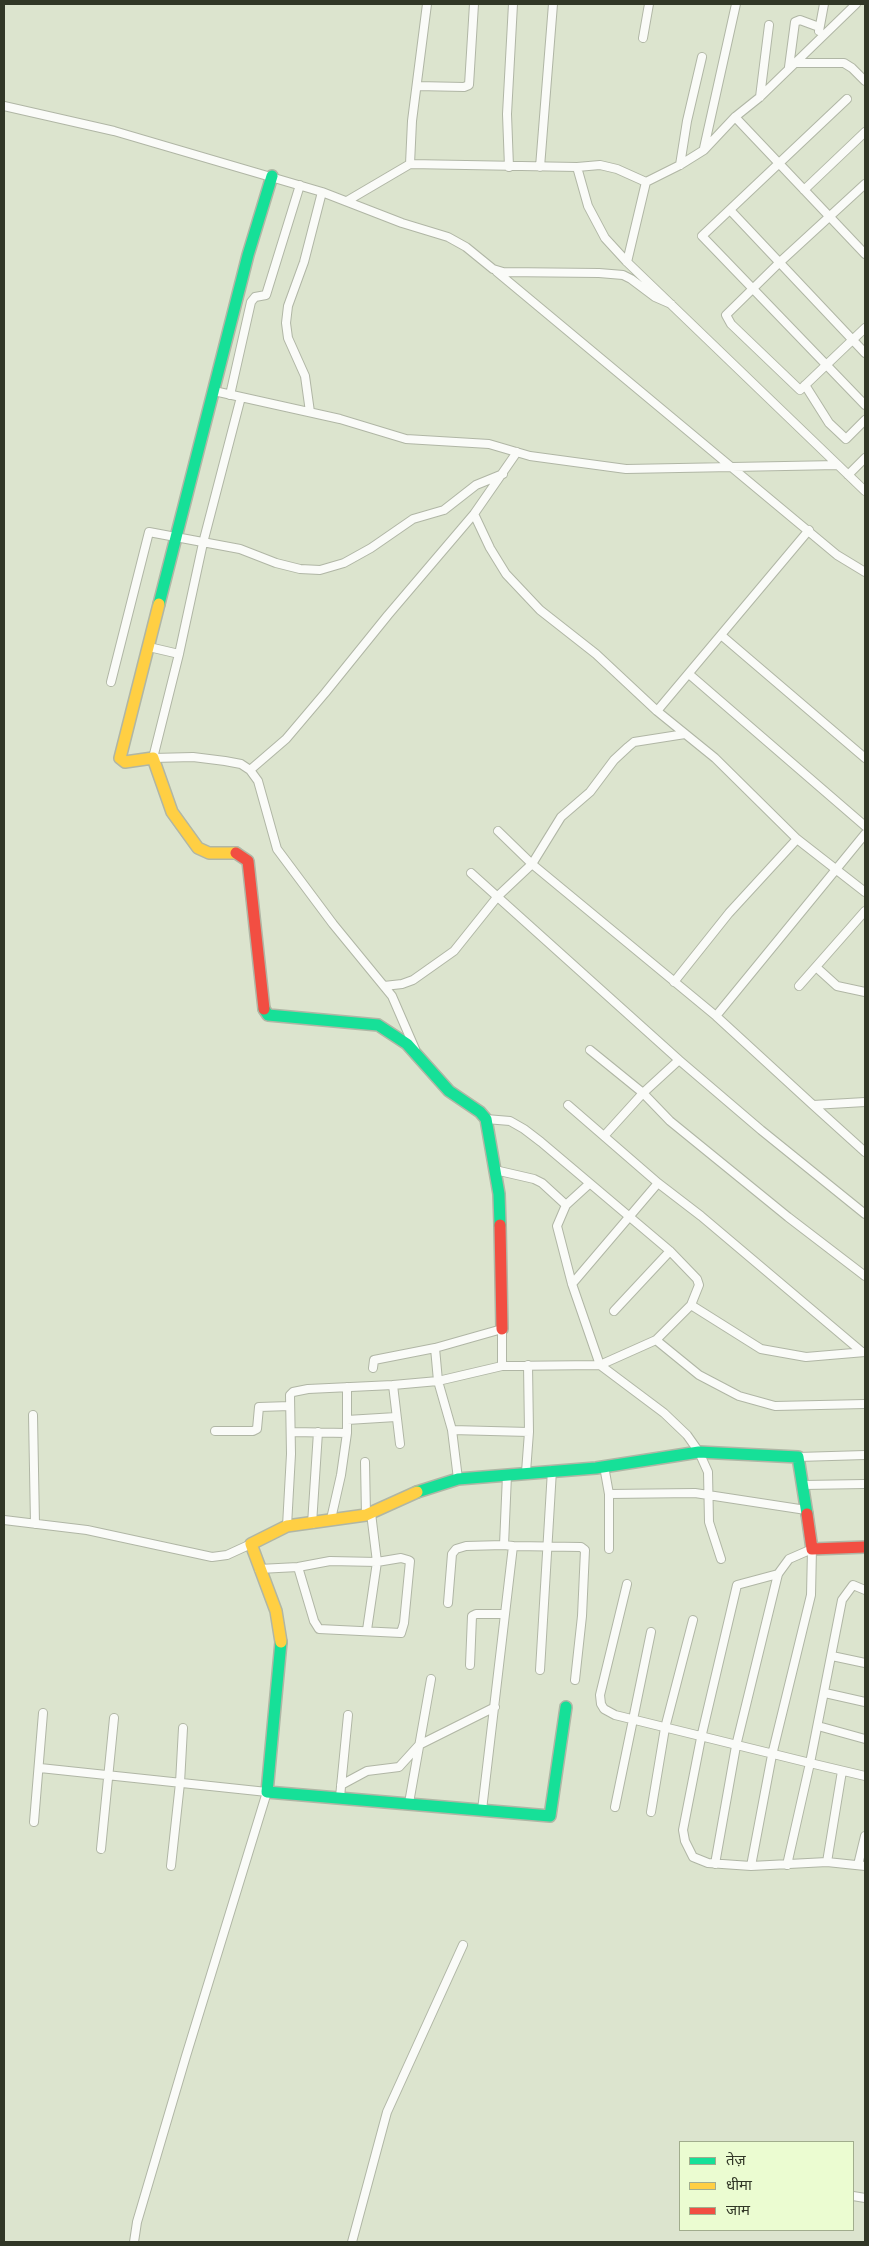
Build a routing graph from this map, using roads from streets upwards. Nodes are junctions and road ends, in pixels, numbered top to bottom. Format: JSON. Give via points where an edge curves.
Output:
{"nodes":[{"id":1,"x":426,"y":4,"type":"edge"},
{"id":2,"x":474,"y":4,"type":"edge"},
{"id":3,"x":513,"y":4,"type":"edge"},
{"id":4,"x":553,"y":4,"type":"edge"},
{"id":5,"x":650,"y":4,"type":"edge"},
{"id":6,"x":736,"y":4,"type":"edge"},
{"id":7,"x":824,"y":4,"type":"edge"},
{"id":8,"x":856,"y":4,"type":"edge"},
{"id":9,"x":769,"y":25,"type":"dead end"},
{"id":10,"x":819,"y":27,"type":"junction"},
{"id":11,"x":643,"y":38,"type":"dead end"},
{"id":12,"x":819,"y":40,"type":"junction"},
{"id":13,"x":702,"y":57,"type":"dead end"},
{"id":14,"x":791,"y":65,"type":"junction"},
{"id":15,"x":865,"y":81,"type":"edge"},
{"id":16,"x":417,"y":86,"type":"junction"},
{"id":17,"x":760,"y":97,"type":"junction"},
{"id":18,"x":847,"y":99,"type":"dead end"},
{"id":19,"x":4,"y":106,"type":"edge"},
{"id":20,"x":735,"y":117,"type":"junction"},
{"id":21,"x":865,"y":132,"type":"edge"},
{"id":22,"x":704,"y":150,"type":"junction"},
{"id":23,"x":778,"y":162,"type":"junction"},
{"id":24,"x":410,"y":164,"type":"junction"},
{"id":25,"x":680,"y":165,"type":"junction"},
{"id":26,"x":509,"y":167,"type":"junction"},
{"id":27,"x":540,"y":167,"type":"junction"},
{"id":28,"x":577,"y":167,"type":"junction"},
{"id":29,"x":272,"y":176,"type":"junction"},
{"id":30,"x":646,"y":182,"type":"junction"},
{"id":31,"x":865,"y":184,"type":"edge"},
{"id":32,"x":300,"y":185,"type":"junction"},
{"id":33,"x":804,"y":190,"type":"junction"},
{"id":34,"x":322,"y":192,"type":"junction"},
{"id":35,"x":347,"y":201,"type":"junction"},
{"id":36,"x":730,"y":210,"type":"junction"},
{"id":37,"x":830,"y":217,"type":"junction"},
{"id":38,"x":865,"y":254,"type":"edge"},
{"id":39,"x":627,"y":262,"type":"junction"},
{"id":40,"x":780,"y":262,"type":"junction"},
{"id":41,"x":493,"y":269,"type":"junction"},
{"id":42,"x":753,"y":288,"type":"junction"},
{"id":43,"x":671,"y":304,"type":"junction"},
{"id":44,"x":865,"y":328,"type":"edge"},
{"id":45,"x":852,"y":340,"type":"junction"},
{"id":46,"x":865,"y":353,"type":"edge"},
{"id":47,"x":826,"y":365,"type":"junction"},
{"id":48,"x":805,"y":385,"type":"junction"},
{"id":49,"x":214,"y":391,"type":"junction"},
{"id":50,"x":230,"y":395,"type":"junction"},
{"id":51,"x":241,"y":397,"type":"junction"},
{"id":52,"x":865,"y":405,"type":"edge"},
{"id":53,"x":310,"y":412,"type":"junction"},
{"id":54,"x":865,"y":420,"type":"edge"},
{"id":55,"x":517,"y":452,"type":"junction"},
{"id":56,"x":865,"y":458,"type":"edge"},
{"id":57,"x":838,"y":465,"type":"junction"},
{"id":58,"x":734,"y":467,"type":"junction"},
{"id":59,"x":503,"y":474,"type":"junction"},
{"id":60,"x":848,"y":474,"type":"junction"},
{"id":61,"x":865,"y":490,"type":"edge"},
{"id":62,"x":474,"y":514,"type":"junction"},
{"id":63,"x":809,"y":530,"type":"junction"},
{"id":64,"x":176,"y":537,"type":"junction"},
{"id":65,"x":203,"y":543,"type":"junction"},
{"id":66,"x":865,"y":572,"type":"edge"},
{"id":67,"x":721,"y":635,"type":"junction"},
{"id":68,"x":149,"y":647,"type":"junction"},
{"id":69,"x":179,"y":654,"type":"junction"},
{"id":70,"x":689,"y":674,"type":"junction"},
{"id":71,"x":111,"y":682,"type":"dead end"},
{"id":72,"x":658,"y":711,"type":"junction"},
{"id":73,"x":685,"y":734,"type":"junction"},
{"id":74,"x":153,"y":758,"type":"junction"},
{"id":75,"x":865,"y":758,"type":"edge"},
{"id":76,"x":250,"y":770,"type":"junction"},
{"id":77,"x":865,"y":826,"type":"edge"},
{"id":78,"x":498,"y":831,"type":"dead end"},
{"id":79,"x":865,"y":834,"type":"edge"},
{"id":80,"x":797,"y":839,"type":"junction"},
{"id":81,"x":532,"y":864,"type":"junction"},
{"id":82,"x":837,"y":868,"type":"junction"},
{"id":83,"x":471,"y":872,"type":"dead end"},
{"id":84,"x":865,"y":892,"type":"edge"},
{"id":85,"x":498,"y":896,"type":"junction"},
{"id":86,"x":865,"y":911,"type":"edge"},
{"id":87,"x":816,"y":967,"type":"junction"},
{"id":88,"x":674,"y":982,"type":"junction"},
{"id":89,"x":384,"y":986,"type":"junction"},
{"id":90,"x":799,"y":986,"type":"dead end"},
{"id":91,"x":865,"y":992,"type":"edge"},
{"id":92,"x":716,"y":1016,"type":"junction"},
{"id":93,"x":590,"y":1050,"type":"dead end"},
{"id":94,"x":418,"y":1058,"type":"junction"},
{"id":95,"x":680,"y":1060,"type":"junction"},
{"id":96,"x":643,"y":1093,"type":"junction"},
{"id":97,"x":865,"y":1102,"type":"edge"},
{"id":98,"x":568,"y":1105,"type":"dead end"},
{"id":99,"x":813,"y":1106,"type":"junction"},
{"id":100,"x":486,"y":1119,"type":"junction"},
{"id":101,"x":605,"y":1135,"type":"junction"},
{"id":102,"x":865,"y":1152,"type":"edge"},
{"id":103,"x":495,"y":1170,"type":"junction"},
{"id":104,"x":658,"y":1183,"type":"junction"},
{"id":105,"x":590,"y":1184,"type":"junction"},
{"id":106,"x":566,"y":1205,"type":"junction"},
{"id":107,"x":865,"y":1214,"type":"edge"},
{"id":108,"x":629,"y":1219,"type":"junction"},
{"id":109,"x":670,"y":1251,"type":"junction"},
{"id":110,"x":865,"y":1276,"type":"edge"},
{"id":111,"x":572,"y":1284,"type":"junction"},
{"id":112,"x":691,"y":1305,"type":"junction"},
{"id":113,"x":614,"y":1311,"type":"dead end"},
{"id":114,"x":502,"y":1329,"type":"junction"},
{"id":115,"x":656,"y":1340,"type":"junction"},
{"id":116,"x":435,"y":1348,"type":"junction"},
{"id":117,"x":864,"y":1352,"type":"edge"},
{"id":118,"x":600,"y":1365,"type":"junction"},
{"id":119,"x":502,"y":1366,"type":"junction"},
{"id":120,"x":528,"y":1366,"type":"junction"},
{"id":121,"x":373,"y":1368,"type":"dead end"},
{"id":122,"x":438,"y":1380,"type":"junction"},
{"id":123,"x":393,"y":1385,"type":"junction"},
{"id":124,"x":347,"y":1387,"type":"junction"},
{"id":125,"x":865,"y":1404,"type":"edge"},
{"id":126,"x":290,"y":1406,"type":"junction"},
{"id":127,"x":34,"y":1414,"type":"dead end"},
{"id":128,"x":396,"y":1417,"type":"junction"},
{"id":129,"x":347,"y":1420,"type":"junction"},
{"id":130,"x":452,"y":1430,"type":"junction"},
{"id":131,"x":215,"y":1431,"type":"dead end"},
{"id":132,"x":292,"y":1432,"type":"junction"},
{"id":133,"x":318,"y":1432,"type":"junction"},
{"id":134,"x":529,"y":1432,"type":"junction"},
{"id":135,"x":347,"y":1433,"type":"junction"},
{"id":136,"x":400,"y":1444,"type":"dead end"},
{"id":137,"x":700,"y":1452,"type":"junction"},
{"id":138,"x":865,"y":1455,"type":"edge"},
{"id":139,"x":798,"y":1457,"type":"junction"},
{"id":140,"x":365,"y":1462,"type":"dead end"},
{"id":141,"x":604,"y":1466,"type":"junction"},
{"id":142,"x":552,"y":1470,"type":"junction"},
{"id":143,"x":526,"y":1472,"type":"junction"},
{"id":144,"x":507,"y":1475,"type":"junction"},
{"id":145,"x":458,"y":1479,"type":"junction"},
{"id":146,"x":865,"y":1484,"type":"edge"},
{"id":147,"x":803,"y":1485,"type":"junction"},
{"id":148,"x":609,"y":1494,"type":"junction"},
{"id":149,"x":708,"y":1495,"type":"junction"},
{"id":150,"x":806,"y":1510,"type":"junction"},
{"id":151,"x":368,"y":1514,"type":"junction"},
{"id":152,"x":4,"y":1520,"type":"edge"},
{"id":153,"x":331,"y":1520,"type":"junction"},
{"id":154,"x":35,"y":1524,"type":"junction"},
{"id":155,"x":312,"y":1524,"type":"junction"},
{"id":156,"x":286,"y":1526,"type":"junction"},
{"id":157,"x":251,"y":1544,"type":"junction"},
{"id":158,"x":509,"y":1546,"type":"junction"},
{"id":159,"x":549,"y":1547,"type":"junction"},
{"id":160,"x":865,"y":1547,"type":"edge"},
{"id":161,"x":609,"y":1548,"type":"dead end"},
{"id":162,"x":812,"y":1548,"type":"junction"},
{"id":163,"x":721,"y":1558,"type":"dead end"},
{"id":164,"x":377,"y":1562,"type":"junction"},
{"id":165,"x":298,"y":1568,"type":"junction"},
{"id":166,"x":259,"y":1569,"type":"junction"},
{"id":167,"x":778,"y":1574,"type":"junction"},
{"id":168,"x":627,"y":1584,"type":"dead end"},
{"id":169,"x":865,"y":1590,"type":"edge"},
{"id":170,"x":448,"y":1603,"type":"dead end"},
{"id":171,"x":505,"y":1614,"type":"junction"},
{"id":172,"x":694,"y":1620,"type":"dead end"},
{"id":173,"x":367,"y":1630,"type":"junction"},
{"id":174,"x":651,"y":1632,"type":"dead end"},
{"id":175,"x":832,"y":1656,"type":"junction"},
{"id":176,"x":865,"y":1663,"type":"edge"},
{"id":177,"x":470,"y":1665,"type":"dead end"},
{"id":178,"x":540,"y":1670,"type":"dead end"},
{"id":179,"x":431,"y":1679,"type":"dead end"},
{"id":180,"x":575,"y":1680,"type":"dead end"},
{"id":181,"x":825,"y":1693,"type":"junction"},
{"id":182,"x":865,"y":1702,"type":"edge"},
{"id":183,"x":495,"y":1707,"type":"junction"},
{"id":184,"x":566,"y":1707,"type":"dead end"},
{"id":185,"x":43,"y":1713,"type":"dead end"},
{"id":186,"x":348,"y":1715,"type":"dead end"},
{"id":187,"x":114,"y":1718,"type":"dead end"},
{"id":188,"x":633,"y":1719,"type":"junction"},
{"id":189,"x":818,"y":1726,"type":"junction"},
{"id":190,"x":183,"y":1728,"type":"dead end"},
{"id":191,"x":665,"y":1728,"type":"junction"},
{"id":192,"x":701,"y":1738,"type":"junction"},
{"id":193,"x":865,"y":1738,"type":"edge"},
{"id":194,"x":419,"y":1745,"type":"junction"},
{"id":195,"x":736,"y":1746,"type":"junction"},
{"id":196,"x":772,"y":1755,"type":"junction"},
{"id":197,"x":810,"y":1763,"type":"junction"},
{"id":198,"x":40,"y":1768,"type":"junction"},
{"id":199,"x":842,"y":1771,"type":"junction"},
{"id":200,"x":110,"y":1776,"type":"junction"},
{"id":201,"x":865,"y":1776,"type":"edge"},
{"id":202,"x":180,"y":1783,"type":"junction"},
{"id":203,"x":342,"y":1785,"type":"junction"},
{"id":204,"x":267,"y":1792,"type":"junction"},
{"id":205,"x":340,"y":1797,"type":"junction"},
{"id":206,"x":409,"y":1803,"type":"junction"},
{"id":207,"x":615,"y":1807,"type":"dead end"},
{"id":208,"x":482,"y":1810,"type":"junction"},
{"id":209,"x":651,"y":1812,"type":"dead end"},
{"id":210,"x":34,"y":1822,"type":"dead end"},
{"id":211,"x":865,"y":1836,"type":"edge"},
{"id":212,"x":101,"y":1849,"type":"dead end"},
{"id":213,"x":827,"y":1862,"type":"junction"},
{"id":214,"x":715,"y":1864,"type":"junction"},
{"id":215,"x":786,"y":1865,"type":"junction"},
{"id":216,"x":171,"y":1866,"type":"dead end"},
{"id":217,"x":751,"y":1866,"type":"junction"},
{"id":218,"x":862,"y":1866,"type":"edge"},
{"id":219,"x":463,"y":1945,"type":"dead end"},
{"id":220,"x":134,"y":2242,"type":"edge"},
{"id":221,"x":352,"y":2242,"type":"edge"}],
"edges":[{"from":1,"to":16,"type":"street"},
{"from":2,"to":16,"type":"street","via":[[469,84],[464,87]]},
{"from":3,"to":26,"type":"street","via":[[507,114]]},
{"from":4,"to":27,"type":"street"},
{"from":5,"to":11,"type":"street"},
{"from":6,"to":22,"type":"street"},
{"from":7,"to":10,"type":"street"},
{"from":8,"to":12,"type":"street"},
{"from":9,"to":17,"type":"street"},
{"from":10,"to":12,"type":"street"},
{"from":10,"to":14,"type":"street","via":[[800,20],[796,22]]},
{"from":12,"to":14,"type":"street"},
{"from":13,"to":25,"type":"street"},
{"from":14,"to":15,"type":"street","via":[[844,63]]},
{"from":14,"to":17,"type":"street"},
{"from":16,"to":24,"type":"street"},
{"from":17,"to":20,"type":"street"},
{"from":18,"to":23,"type":"street"},
{"from":19,"to":29,"type":"street","via":[[114,131]]},
{"from":20,"to":22,"type":"street"},
{"from":20,"to":23,"type":"street"},
{"from":21,"to":33,"type":"street"},
{"from":22,"to":25,"type":"street"},
{"from":23,"to":33,"type":"street"},
{"from":23,"to":36,"type":"street"},
{"from":24,"to":26,"type":"street"},
{"from":24,"to":35,"type":"street"},
{"from":25,"to":30,"type":"street"},
{"from":26,"to":27,"type":"street"},
{"from":27,"to":28,"type":"street"},
{"from":28,"to":30,"type":"street","via":[[600,165],[632,174]]},
{"from":28,"to":39,"type":"street","via":[[596,224]]},
{"from":29,"to":32,"type":"street"},
{"from":29,"to":49,"type":"street","via":[[248,255]]},
{"from":30,"to":39,"type":"street"},
{"from":31,"to":37,"type":"street"},
{"from":32,"to":34,"type":"street"},
{"from":32,"to":50,"type":"street","via":[[266,295],[255,297],[250,302]]},
{"from":33,"to":37,"type":"street"},
{"from":34,"to":35,"type":"street"},
{"from":34,"to":53,"type":"street","via":[[304,262],[288,306],[286,323],[288,338],[305,376]]},
{"from":35,"to":41,"type":"street","via":[[455,241]]},
{"from":36,"to":40,"type":"street"},
{"from":36,"to":42,"type":"street","via":[[702,236]]},
{"from":37,"to":38,"type":"street"},
{"from":37,"to":40,"type":"street"},
{"from":39,"to":43,"type":"street"},
{"from":40,"to":42,"type":"street"},
{"from":40,"to":45,"type":"street"},
{"from":41,"to":43,"type":"street","via":[[622,275]]},
{"from":41,"to":58,"type":"street"},
{"from":42,"to":47,"type":"street"},
{"from":42,"to":48,"type":"street","via":[[726,316],[727,319],[800,390]]},
{"from":43,"to":57,"type":"street"},
{"from":44,"to":45,"type":"street"},
{"from":45,"to":46,"type":"street"},
{"from":45,"to":47,"type":"street"},
{"from":47,"to":48,"type":"street"},
{"from":47,"to":52,"type":"street"},
{"from":48,"to":54,"type":"street","via":[[829,423],[846,439]]},
{"from":49,"to":50,"type":"street"},
{"from":49,"to":64,"type":"street"},
{"from":50,"to":51,"type":"street"},
{"from":51,"to":53,"type":"street"},
{"from":51,"to":65,"type":"street"},
{"from":53,"to":55,"type":"street","via":[[406,439],[489,444]]},
{"from":55,"to":58,"type":"street","via":[[626,469]]},
{"from":55,"to":59,"type":"street"},
{"from":56,"to":60,"type":"street"},
{"from":57,"to":58,"type":"street"},
{"from":57,"to":60,"type":"street"},
{"from":58,"to":63,"type":"street"},
{"from":59,"to":62,"type":"street"},
{"from":59,"to":65,"type":"street","via":[[476,485],[444,510],[414,519],[344,563],[320,570],[300,569],[240,549]]},
{"from":60,"to":61,"type":"street"},
{"from":62,"to":72,"type":"street","via":[[506,574],[540,610],[596,654]]},
{"from":62,"to":76,"type":"street","via":[[286,739]]},
{"from":63,"to":66,"type":"street","via":[[837,555]]},
{"from":63,"to":67,"type":"street"},
{"from":64,"to":65,"type":"street"},
{"from":64,"to":68,"type":"street"},
{"from":64,"to":71,"type":"street","via":[[149,532]]},
{"from":65,"to":69,"type":"street"},
{"from":67,"to":70,"type":"street"},
{"from":67,"to":75,"type":"street"},
{"from":68,"to":69,"type":"street"},
{"from":68,"to":74,"type":"street","via":[[120,758],[124,762]]},
{"from":69,"to":74,"type":"street"},
{"from":70,"to":72,"type":"street"},
{"from":70,"to":77,"type":"street"},
{"from":72,"to":73,"type":"street"},
{"from":73,"to":80,"type":"street","via":[[722,764]]},
{"from":73,"to":81,"type":"street","via":[[634,742],[628,747],[590,792],[561,817]]},
{"from":74,"to":76,"type":"street","via":[[225,760]]},
{"from":74,"to":94,"type":"street","via":[[172,812],[198,848],[209,853],[238,853],[248,861],[264,1011],[268,1015],[378,1025],[407,1044]]},
{"from":76,"to":89,"type":"street","via":[[258,781],[277,849]]},
{"from":78,"to":81,"type":"street"},
{"from":79,"to":82,"type":"street"},
{"from":80,"to":82,"type":"street"},
{"from":80,"to":88,"type":"street","via":[[729,913]]},
{"from":81,"to":85,"type":"street"},
{"from":81,"to":88,"type":"street"},
{"from":82,"to":84,"type":"street"},
{"from":82,"to":92,"type":"street"},
{"from":83,"to":85,"type":"street"},
{"from":85,"to":89,"type":"street","via":[[454,951],[413,980]]},
{"from":85,"to":95,"type":"street"},
{"from":86,"to":87,"type":"street"},
{"from":87,"to":90,"type":"street"},
{"from":87,"to":91,"type":"street","via":[[837,986]]},
{"from":88,"to":92,"type":"street"},
{"from":89,"to":94,"type":"street","via":[[392,996]]},
{"from":92,"to":99,"type":"street"},
{"from":93,"to":96,"type":"street"},
{"from":94,"to":100,"type":"street","via":[[452,1092]]},
{"from":95,"to":96,"type":"street"},
{"from":95,"to":107,"type":"street"},
{"from":96,"to":101,"type":"street"},
{"from":96,"to":110,"type":"street","via":[[670,1121],[788,1218]]},
{"from":97,"to":99,"type":"street"},
{"from":98,"to":101,"type":"street"},
{"from":99,"to":102,"type":"street"},
{"from":100,"to":103,"type":"street"},
{"from":100,"to":105,"type":"street","via":[[510,1121],[524,1129]]},
{"from":101,"to":104,"type":"street"},
{"from":103,"to":106,"type":"street","via":[[534,1179]]},
{"from":103,"to":114,"type":"street","via":[[503,1279]]},
{"from":104,"to":108,"type":"street"},
{"from":104,"to":117,"type":"street"},
{"from":105,"to":106,"type":"street"},
{"from":105,"to":108,"type":"street"},
{"from":106,"to":111,"type":"street","via":[[557,1226]]},
{"from":108,"to":109,"type":"street"},
{"from":108,"to":111,"type":"street"},
{"from":109,"to":112,"type":"street","via":[[700,1285]]},
{"from":109,"to":113,"type":"street"},
{"from":111,"to":118,"type":"street"},
{"from":112,"to":115,"type":"street"},
{"from":112,"to":117,"type":"street","via":[[761,1349],[806,1357]]},
{"from":114,"to":116,"type":"street"},
{"from":114,"to":119,"type":"street"},
{"from":115,"to":118,"type":"street"},
{"from":115,"to":125,"type":"street","via":[[698,1375],[739,1396],[775,1406]]},
{"from":116,"to":121,"type":"street","via":[[374,1360]]},
{"from":116,"to":122,"type":"street"},
{"from":118,"to":120,"type":"street"},
{"from":118,"to":137,"type":"street","via":[[664,1413],[688,1435]]},
{"from":119,"to":120,"type":"street"},
{"from":119,"to":122,"type":"street"},
{"from":120,"to":134,"type":"street"},
{"from":122,"to":123,"type":"street"},
{"from":122,"to":130,"type":"street"},
{"from":123,"to":124,"type":"street"},
{"from":123,"to":128,"type":"street"},
{"from":124,"to":126,"type":"street","via":[[293,1392]]},
{"from":124,"to":129,"type":"street"},
{"from":126,"to":131,"type":"street","via":[[260,1407],[257,1429],[253,1431]]},
{"from":126,"to":132,"type":"street"},
{"from":127,"to":154,"type":"street"},
{"from":128,"to":129,"type":"street"},
{"from":128,"to":136,"type":"street"},
{"from":129,"to":135,"type":"street"},
{"from":130,"to":134,"type":"street"},
{"from":130,"to":145,"type":"street"},
{"from":132,"to":133,"type":"street"},
{"from":132,"to":156,"type":"street"},
{"from":133,"to":135,"type":"street"},
{"from":133,"to":155,"type":"street"},
{"from":134,"to":143,"type":"street"},
{"from":135,"to":153,"type":"street","via":[[342,1475]]},
{"from":137,"to":139,"type":"street"},
{"from":137,"to":141,"type":"street"},
{"from":137,"to":149,"type":"street","via":[[708,1472]]},
{"from":138,"to":139,"type":"street"},
{"from":139,"to":147,"type":"street"},
{"from":140,"to":151,"type":"street"},
{"from":141,"to":142,"type":"street"},
{"from":141,"to":148,"type":"street"},
{"from":142,"to":143,"type":"street"},
{"from":142,"to":159,"type":"street"},
{"from":143,"to":144,"type":"street"},
{"from":144,"to":145,"type":"street"},
{"from":144,"to":158,"type":"street"},
{"from":145,"to":151,"type":"street","via":[[417,1492]]},
{"from":146,"to":147,"type":"street"},
{"from":147,"to":150,"type":"street"},
{"from":148,"to":149,"type":"street"},
{"from":148,"to":161,"type":"street"},
{"from":149,"to":150,"type":"street"},
{"from":149,"to":163,"type":"street","via":[[709,1522]]},
{"from":150,"to":162,"type":"street"},
{"from":151,"to":153,"type":"street"},
{"from":151,"to":164,"type":"street"},
{"from":152,"to":154,"type":"street"},
{"from":153,"to":155,"type":"street"},
{"from":154,"to":157,"type":"street","via":[[134,1539],[212,1558]]},
{"from":155,"to":156,"type":"street"},
{"from":156,"to":157,"type":"street"},
{"from":157,"to":166,"type":"street"},
{"from":158,"to":159,"type":"street"},
{"from":158,"to":170,"type":"street","via":[[456,1549],[452,1554]]},
{"from":158,"to":171,"type":"street"},
{"from":159,"to":178,"type":"street"},
{"from":159,"to":180,"type":"street","via":[[581,1547],[586,1553]]},
{"from":160,"to":162,"type":"street"},
{"from":162,"to":167,"type":"street","via":[[789,1559]]},
{"from":162,"to":196,"type":"street","via":[[811,1595]]},
{"from":164,"to":165,"type":"street","via":[[330,1561]]},
{"from":164,"to":173,"type":"street"},
{"from":164,"to":173,"type":"street","via":[[401,1558],[410,1561],[404,1623],[401,1633]]},
{"from":165,"to":166,"type":"street"},
{"from":165,"to":173,"type":"street","via":[[319,1629]]},
{"from":166,"to":204,"type":"street","via":[[276,1611],[280,1639]]},
{"from":167,"to":192,"type":"street","via":[[738,1585]]},
{"from":167,"to":195,"type":"street"},
{"from":168,"to":188,"type":"street","via":[[600,1695],[604,1709]]},
{"from":169,"to":175,"type":"street","via":[[852,1585],[842,1600]]},
{"from":171,"to":177,"type":"street","via":[[472,1616]]},
{"from":171,"to":183,"type":"street"},
{"from":172,"to":191,"type":"street"},
{"from":174,"to":188,"type":"street"},
{"from":175,"to":176,"type":"street"},
{"from":175,"to":181,"type":"street"},
{"from":179,"to":194,"type":"street"},
{"from":181,"to":182,"type":"street"},
{"from":181,"to":189,"type":"street"},
{"from":183,"to":194,"type":"street"},
{"from":183,"to":208,"type":"street"},
{"from":184,"to":208,"type":"street","via":[[550,1816]]},
{"from":185,"to":198,"type":"street"},
{"from":186,"to":203,"type":"street"},
{"from":187,"to":200,"type":"street"},
{"from":188,"to":191,"type":"street"},
{"from":188,"to":207,"type":"street"},
{"from":189,"to":193,"type":"street"},
{"from":189,"to":197,"type":"street"},
{"from":190,"to":202,"type":"street"},
{"from":191,"to":192,"type":"street"},
{"from":191,"to":209,"type":"street"},
{"from":192,"to":195,"type":"street"},
{"from":192,"to":214,"type":"street","via":[[683,1830],[693,1857]]},
{"from":194,"to":203,"type":"street","via":[[399,1767],[367,1771]]},
{"from":194,"to":206,"type":"street"},
{"from":195,"to":196,"type":"street"},
{"from":195,"to":214,"type":"street"},
{"from":196,"to":197,"type":"street"},
{"from":196,"to":217,"type":"street"},
{"from":197,"to":199,"type":"street"},
{"from":197,"to":215,"type":"street"},
{"from":198,"to":200,"type":"street"},
{"from":198,"to":210,"type":"street"},
{"from":199,"to":201,"type":"street"},
{"from":199,"to":213,"type":"street"},
{"from":200,"to":202,"type":"street"},
{"from":200,"to":212,"type":"street"},
{"from":202,"to":204,"type":"street"},
{"from":202,"to":216,"type":"street"},
{"from":203,"to":205,"type":"street"},
{"from":204,"to":205,"type":"street"},
{"from":204,"to":220,"type":"street","via":[[186,2056]]},
{"from":205,"to":206,"type":"street"},
{"from":206,"to":208,"type":"street"},
{"from":211,"to":218,"type":"street"},
{"from":213,"to":215,"type":"street"},
{"from":213,"to":218,"type":"street"},
{"from":214,"to":217,"type":"street"},
{"from":215,"to":217,"type":"street"},
{"from":219,"to":221,"type":"street","via":[[391,2101]]}]}
